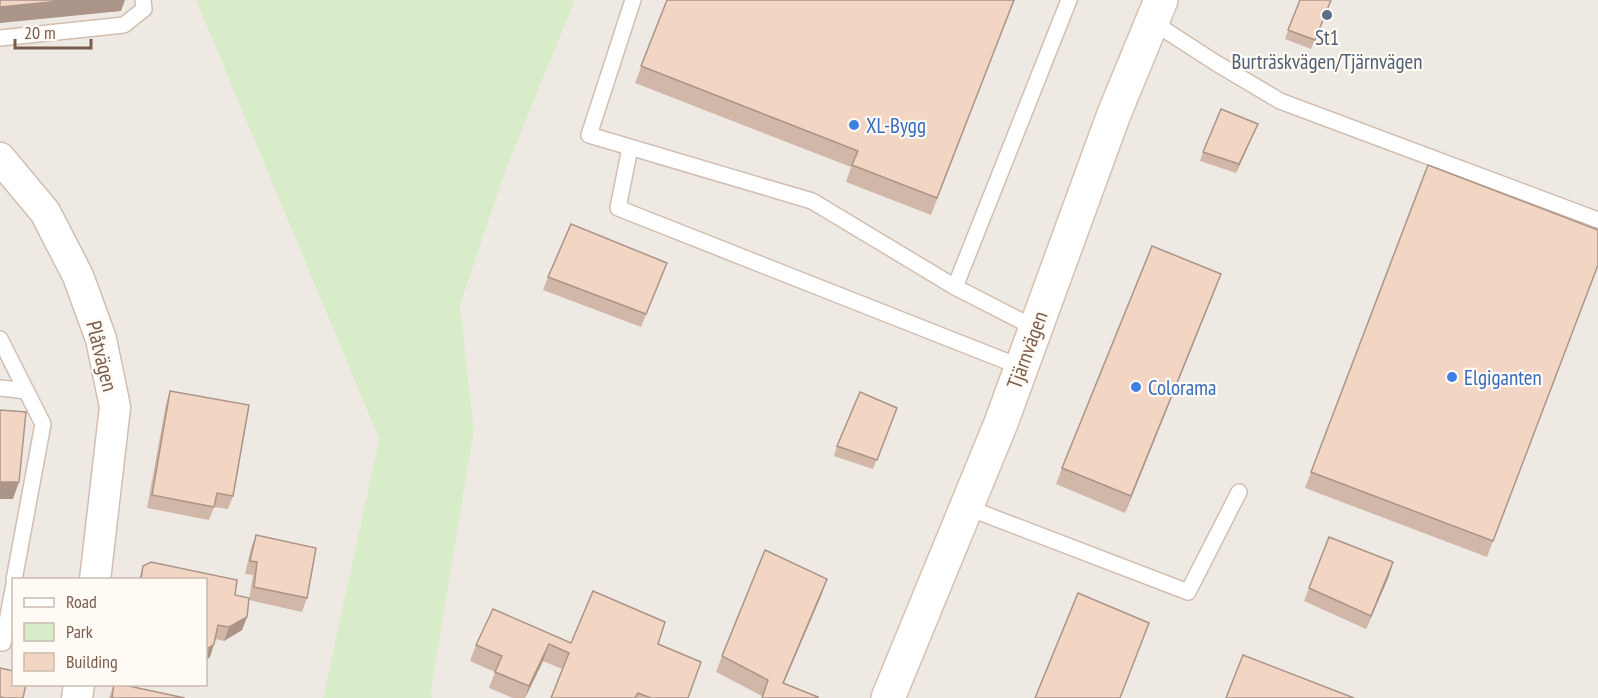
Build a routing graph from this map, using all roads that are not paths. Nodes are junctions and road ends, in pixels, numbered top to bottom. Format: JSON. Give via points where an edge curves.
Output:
{"nodes":[{"id":1,"x":143,"y":0,"type":"edge"},
{"id":2,"x":633,"y":0,"type":"edge"},
{"id":3,"x":1069,"y":0,"type":"edge"},
{"id":4,"x":1157,"y":10,"type":"edge"},
{"id":5,"x":0,"y":38,"type":"edge"},
{"id":6,"x":630,"y":147,"type":"junction"},
{"id":7,"x":0,"y":158,"type":"edge"},
{"id":8,"x":1598,"y":220,"type":"edge"},
{"id":9,"x":955,"y":287,"type":"junction"},
{"id":10,"x":1035,"y":328,"type":"junction"},
{"id":11,"x":0,"y":339,"type":"edge"},
{"id":12,"x":1021,"y":367,"type":"junction"},
{"id":13,"x":0,"y":388,"type":"edge"},
{"id":14,"x":26,"y":391,"type":"junction"},
{"id":15,"x":1239,"y":492,"type":"dead end"},
{"id":16,"x":966,"y":507,"type":"junction"},
{"id":17,"x":15,"y":578,"type":"edge"},
{"id":18,"x":95,"y":578,"type":"edge"},
{"id":19,"x":12,"y":592,"type":"edge"},
{"id":20,"x":0,"y":643,"type":"edge"},
{"id":21,"x":888,"y":698,"type":"edge"}],
"edges":[{"from":1,"to":5,"type":"lane","via":[[144,9],[124,25]]},
{"from":2,"to":6,"type":"lane","via":[[589,135]]},
{"from":3,"to":9,"type":"lane"},
{"from":4,"to":8,"type":"lane","via":[[1168,32],[1280,101]]},
{"from":4,"to":10,"type":"street","name":"Tjärnvägen"},
{"from":6,"to":9,"type":"lane","via":[[812,201]]},
{"from":6,"to":12,"type":"lane","via":[[618,208]]},
{"from":7,"to":18,"type":"street","name":"Plåtvägen","via":[[45,212],[78,276],[101,339],[115,407]]},
{"from":9,"to":10,"type":"lane"},
{"from":10,"to":12,"type":"street","name":"Tjärnvägen"},
{"from":11,"to":14,"type":"lane"},
{"from":12,"to":16,"type":"street","name":"Tjärnvägen"},
{"from":13,"to":14,"type":"lane"},
{"from":14,"to":17,"type":"lane","via":[[43,424]]},
{"from":15,"to":16,"type":"lane","via":[[1188,592]]},
{"from":16,"to":21,"type":"street","name":"Tjärnvägen"},
{"from":19,"to":20,"type":"lane"}]}
